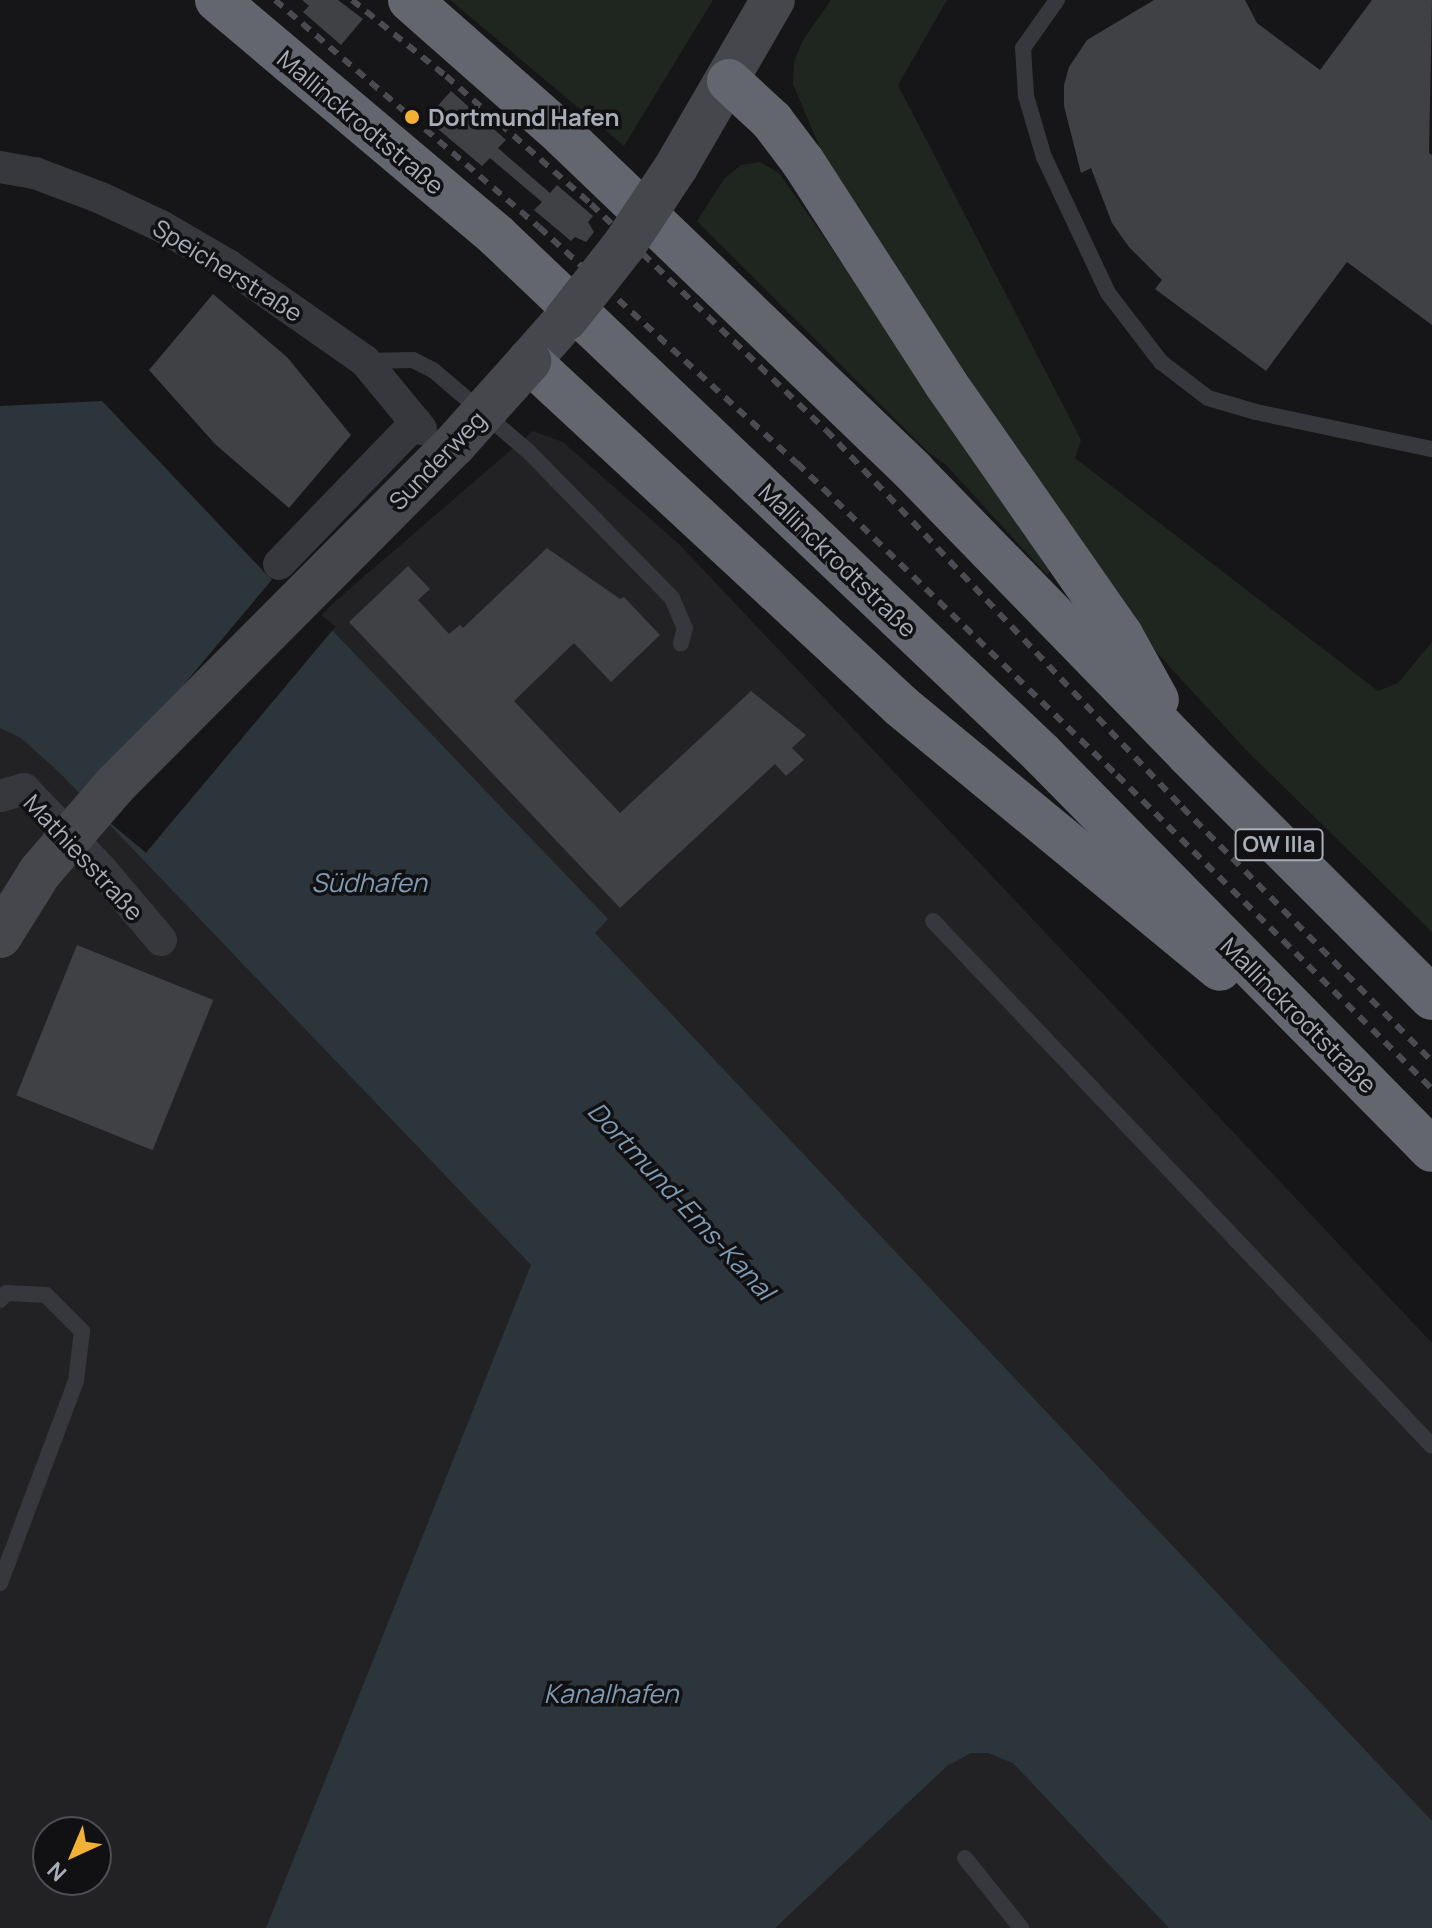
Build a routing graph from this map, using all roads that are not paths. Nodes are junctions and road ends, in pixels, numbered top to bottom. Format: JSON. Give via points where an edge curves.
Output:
{"nodes":[{"id":1,"x":217,"y":0,"type":"edge"},
{"id":2,"x":410,"y":0,"type":"edge"},
{"id":3,"x":773,"y":0,"type":"edge"},
{"id":4,"x":1057,"y":0,"type":"edge"},
{"id":5,"x":729,"y":81,"type":"junction"},
{"id":6,"x":0,"y":167,"type":"edge"},
{"id":7,"x":365,"y":361,"type":"junction"},
{"id":8,"x":529,"y":361,"type":"junction"},
{"id":9,"x":1432,"y":449,"type":"edge"},
{"id":10,"x":279,"y":564,"type":"dead end"},
{"id":11,"x":681,"y":643,"type":"dead end"},
{"id":12,"x":1188,"y":754,"type":"junction"},
{"id":13,"x":0,"y":796,"type":"edge"},
{"id":14,"x":933,"y":921,"type":"dead end"},
{"id":15,"x":0,"y":936,"type":"edge"},
{"id":16,"x":161,"y":940,"type":"dead end"},
{"id":17,"x":1432,"y":998,"type":"edge"},
{"id":18,"x":1358,"y":1076,"type":"junction"},
{"id":19,"x":1432,"y":1150,"type":"edge"},
{"id":20,"x":0,"y":1300,"type":"edge"},
{"id":21,"x":1432,"y":1446,"type":"edge"},
{"id":22,"x":0,"y":1583,"type":"edge"},
{"id":23,"x":965,"y":1858,"type":"dead end"},
{"id":24,"x":1021,"y":1928,"type":"edge"}],
"edges":[{"from":1,"to":18,"type":"highway","name":"Mallinckrodtstraße","via":[[497,236],[1041,753]]},
{"from":2,"to":12,"type":"highway","via":[[564,136],[913,471]]},
{"from":3,"to":5,"type":"main road","name":"Sunderweg"},
{"from":4,"to":9,"type":"lane","via":[[1023,48],[1026,96],[1044,157],[1108,293],[1161,362],[1208,398]]},
{"from":5,"to":8,"type":"main road","name":"Sunderweg","bridge":true,"via":[[625,244]]},
{"from":5,"to":12,"type":"highway","via":[[772,121],[803,162],[946,384],[1121,635]]},
{"from":6,"to":7,"type":"street","name":"Speicherstraße","via":[[35,173],[161,226],[282,300]]},
{"from":7,"to":10,"type":"street","name":"Speicherstraße","via":[[419,425]]},
{"from":7,"to":11,"type":"lane","via":[[413,360],[433,370],[528,451],[672,598],[685,628]]},
{"from":8,"to":15,"type":"main road","name":"Sunderweg","bridge":true,"via":[[454,445],[115,785],[40,872]]},
{"from":8,"to":18,"type":"highway","via":[[901,706],[1191,947]]},
{"from":12,"to":17,"type":"highway","number":"OW IIIa"},
{"from":13,"to":16,"type":"street","name":"Mathiesstraße","via":[[24,789]]},
{"from":14,"to":21,"type":"lane"},
{"from":18,"to":19,"type":"highway","name":"Mallinckrodtstraße"},
{"from":20,"to":22,"type":"lane","via":[[6,1293],[46,1295],[82,1331],[76,1381]]},
{"from":23,"to":24,"type":"lane"}]}
